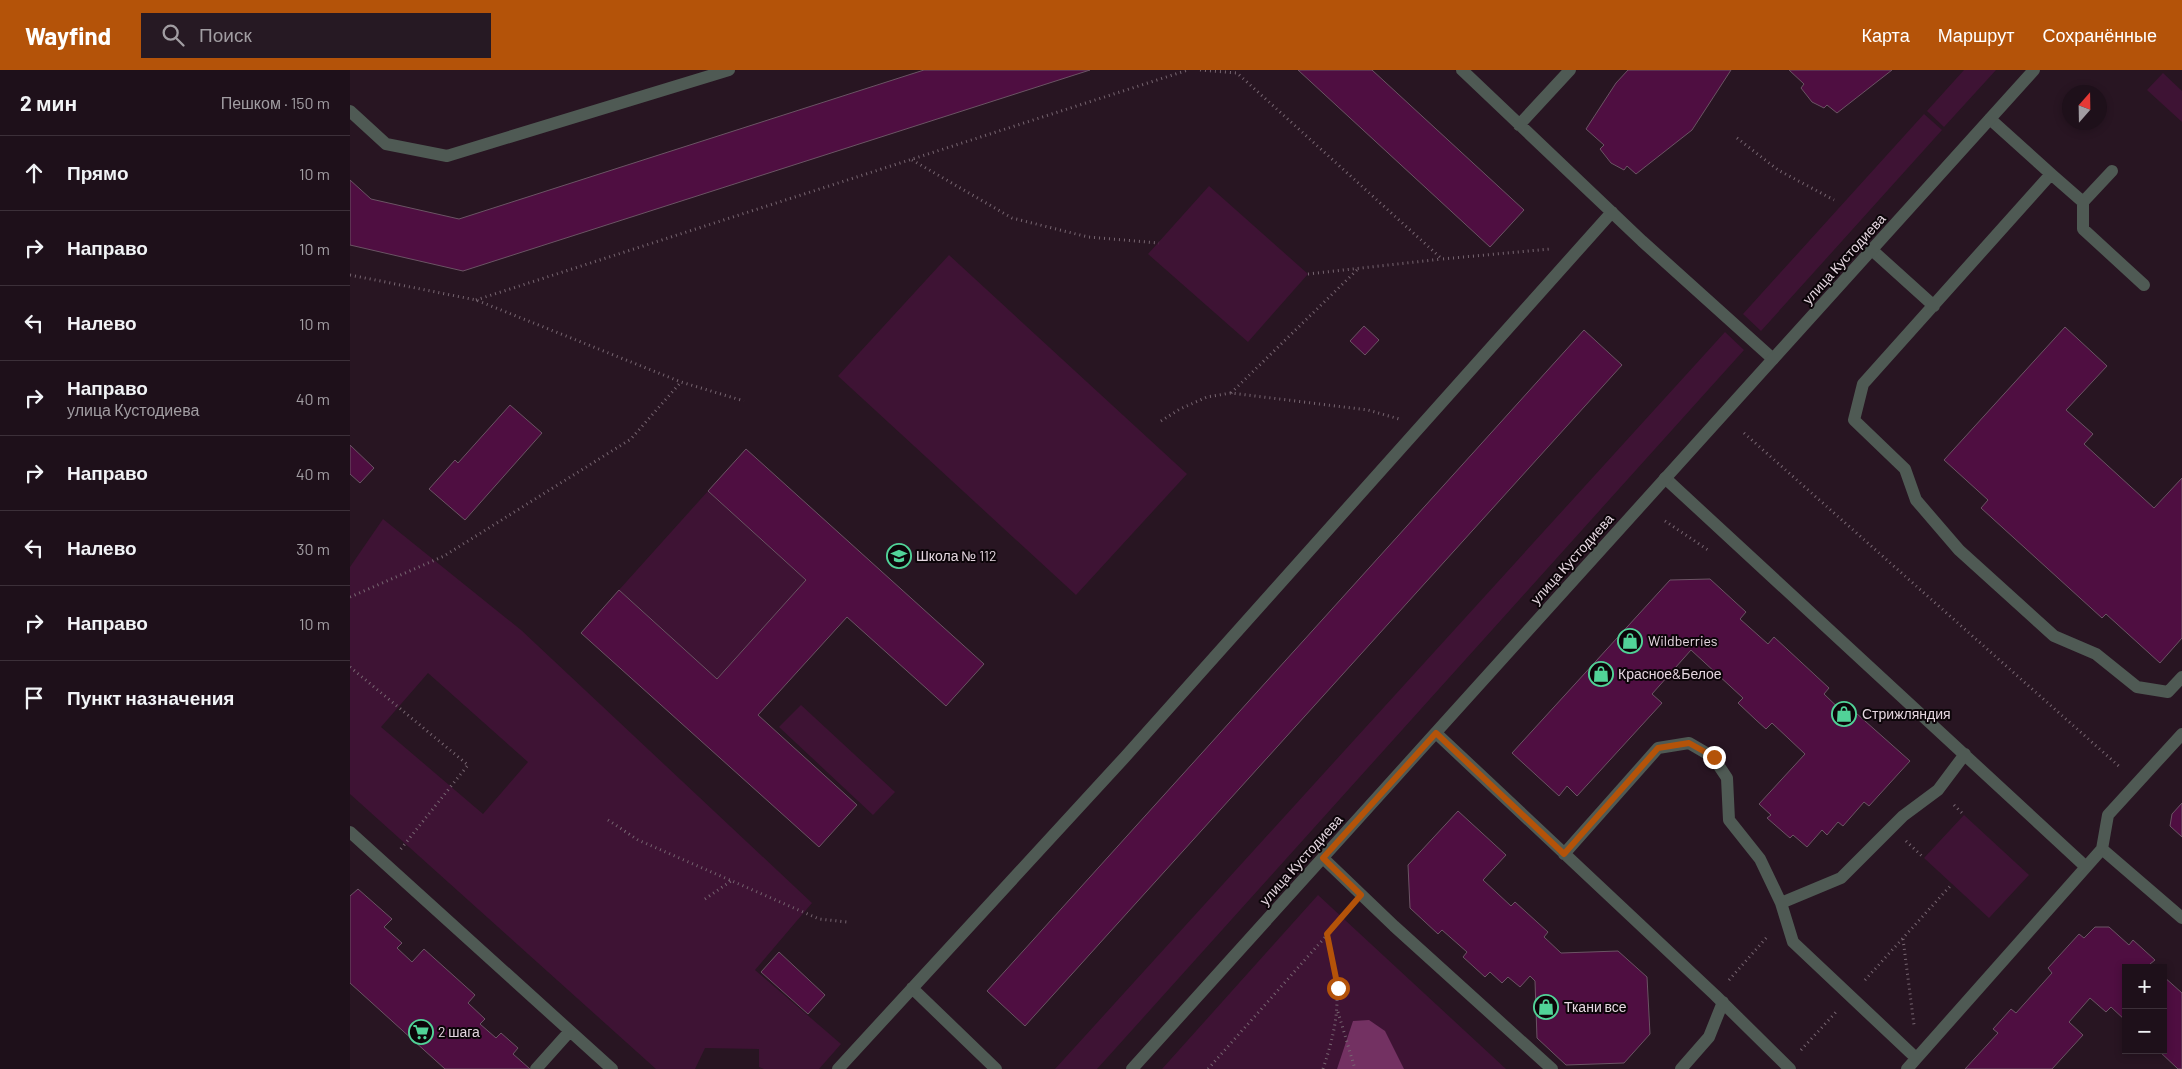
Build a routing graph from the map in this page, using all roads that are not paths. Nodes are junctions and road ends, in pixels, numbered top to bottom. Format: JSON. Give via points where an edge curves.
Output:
{"nodes":[{"id":1,"x":729,"y":70,"type":"edge"},
{"id":2,"x":1462,"y":70,"type":"edge"},
{"id":3,"x":1570,"y":70,"type":"edge"},
{"id":4,"x":2034,"y":70,"type":"edge"},
{"id":5,"x":350,"y":112,"type":"edge"},
{"id":6,"x":1990,"y":119,"type":"junction"},
{"id":7,"x":1519,"y":125,"type":"junction"},
{"id":8,"x":2112,"y":171,"type":"dead end"},
{"id":9,"x":2051,"y":174,"type":"junction"},
{"id":10,"x":2083,"y":202,"type":"junction"},
{"id":11,"x":1612,"y":212,"type":"junction"},
{"id":12,"x":1872,"y":250,"type":"junction"},
{"id":13,"x":2144,"y":285,"type":"dead end"},
{"id":14,"x":1934,"y":306,"type":"junction"},
{"id":15,"x":1773,"y":359,"type":"junction"},
{"id":16,"x":1665,"y":478,"type":"junction"},
{"id":17,"x":2182,"y":676,"type":"edge"},
{"id":18,"x":1436,"y":733,"type":"junction"},
{"id":19,"x":2182,"y":734,"type":"edge"},
{"id":20,"x":1964,"y":754,"type":"junction"},
{"id":21,"x":350,"y":832,"type":"edge"},
{"id":22,"x":2102,"y":849,"type":"junction"},
{"id":23,"x":1564,"y":854,"type":"junction"},
{"id":24,"x":1323,"y":858,"type":"junction"},
{"id":25,"x":2086,"y":867,"type":"junction"},
{"id":26,"x":1781,"y":903,"type":"junction"},
{"id":27,"x":2182,"y":918,"type":"edge"},
{"id":28,"x":912,"y":988,"type":"junction"},
{"id":29,"x":1720,"y":999,"type":"junction"},
{"id":30,"x":570,"y":1031,"type":"junction"},
{"id":31,"x":1916,"y":1058,"type":"junction"},
{"id":32,"x":1788,"y":1067,"type":"edge"},
{"id":33,"x":536,"y":1069,"type":"edge"},
{"id":34,"x":612,"y":1069,"type":"edge"},
{"id":35,"x":838,"y":1069,"type":"edge"},
{"id":36,"x":996,"y":1069,"type":"edge"},
{"id":37,"x":1132,"y":1069,"type":"edge"},
{"id":38,"x":1552,"y":1069,"type":"edge"},
{"id":39,"x":1681,"y":1069,"type":"edge"},
{"id":40,"x":1907,"y":1069,"type":"edge"}],
"edges":[{"from":1,"to":5,"type":"street","via":[[447,156],[386,144]]},
{"from":2,"to":7,"type":"street"},
{"from":3,"to":7,"type":"street"},
{"from":4,"to":6,"type":"street","name":"улица Кустодиева"},
{"from":6,"to":9,"type":"street"},
{"from":6,"to":12,"type":"street","name":"улица Кустодиева"},
{"from":7,"to":11,"type":"street"},
{"from":8,"to":10,"type":"street"},
{"from":9,"to":10,"type":"street"},
{"from":9,"to":14,"type":"street"},
{"from":10,"to":13,"type":"street","via":[[2083,229]]},
{"from":11,"to":15,"type":"street"},
{"from":11,"to":28,"type":"street","via":[[1125,757]]},
{"from":12,"to":14,"type":"street"},
{"from":12,"to":15,"type":"street","name":"улица Кустодиева"},
{"from":14,"to":17,"type":"street","via":[[1864,384],[1854,420],[1905,469],[1916,500],[1959,550],[2054,636],[2096,654],[2136,687],[2168,692]]},
{"from":15,"to":16,"type":"street","name":"улица Кустодиева"},
{"from":16,"to":18,"type":"street","name":"улица Кустодиева"},
{"from":16,"to":20,"type":"street"},
{"from":18,"to":23,"type":"street"},
{"from":18,"to":24,"type":"street","name":"улица Кустодиева"},
{"from":19,"to":22,"type":"street","via":[[2108,815]]},
{"from":20,"to":25,"type":"street"},
{"from":20,"to":26,"type":"street","via":[[1938,790],[1903,816],[1841,878]]},
{"from":21,"to":30,"type":"street"},
{"from":22,"to":25,"type":"street"},
{"from":22,"to":27,"type":"street"},
{"from":23,"to":26,"type":"street","via":[[1658,748],[1689,743],[1714,757],[1727,778],[1729,820],[1760,859]]},
{"from":23,"to":29,"type":"street"},
{"from":24,"to":37,"type":"street","name":"улица Кустодиева"},
{"from":24,"to":38,"type":"street"},
{"from":25,"to":31,"type":"street"},
{"from":26,"to":31,"type":"street","via":[[1793,942]]},
{"from":28,"to":35,"type":"street"},
{"from":28,"to":36,"type":"street"},
{"from":29,"to":32,"type":"street"},
{"from":29,"to":39,"type":"street","via":[[1709,1037]]},
{"from":30,"to":33,"type":"street"},
{"from":30,"to":34,"type":"street"},
{"from":31,"to":40,"type":"street"}]}
